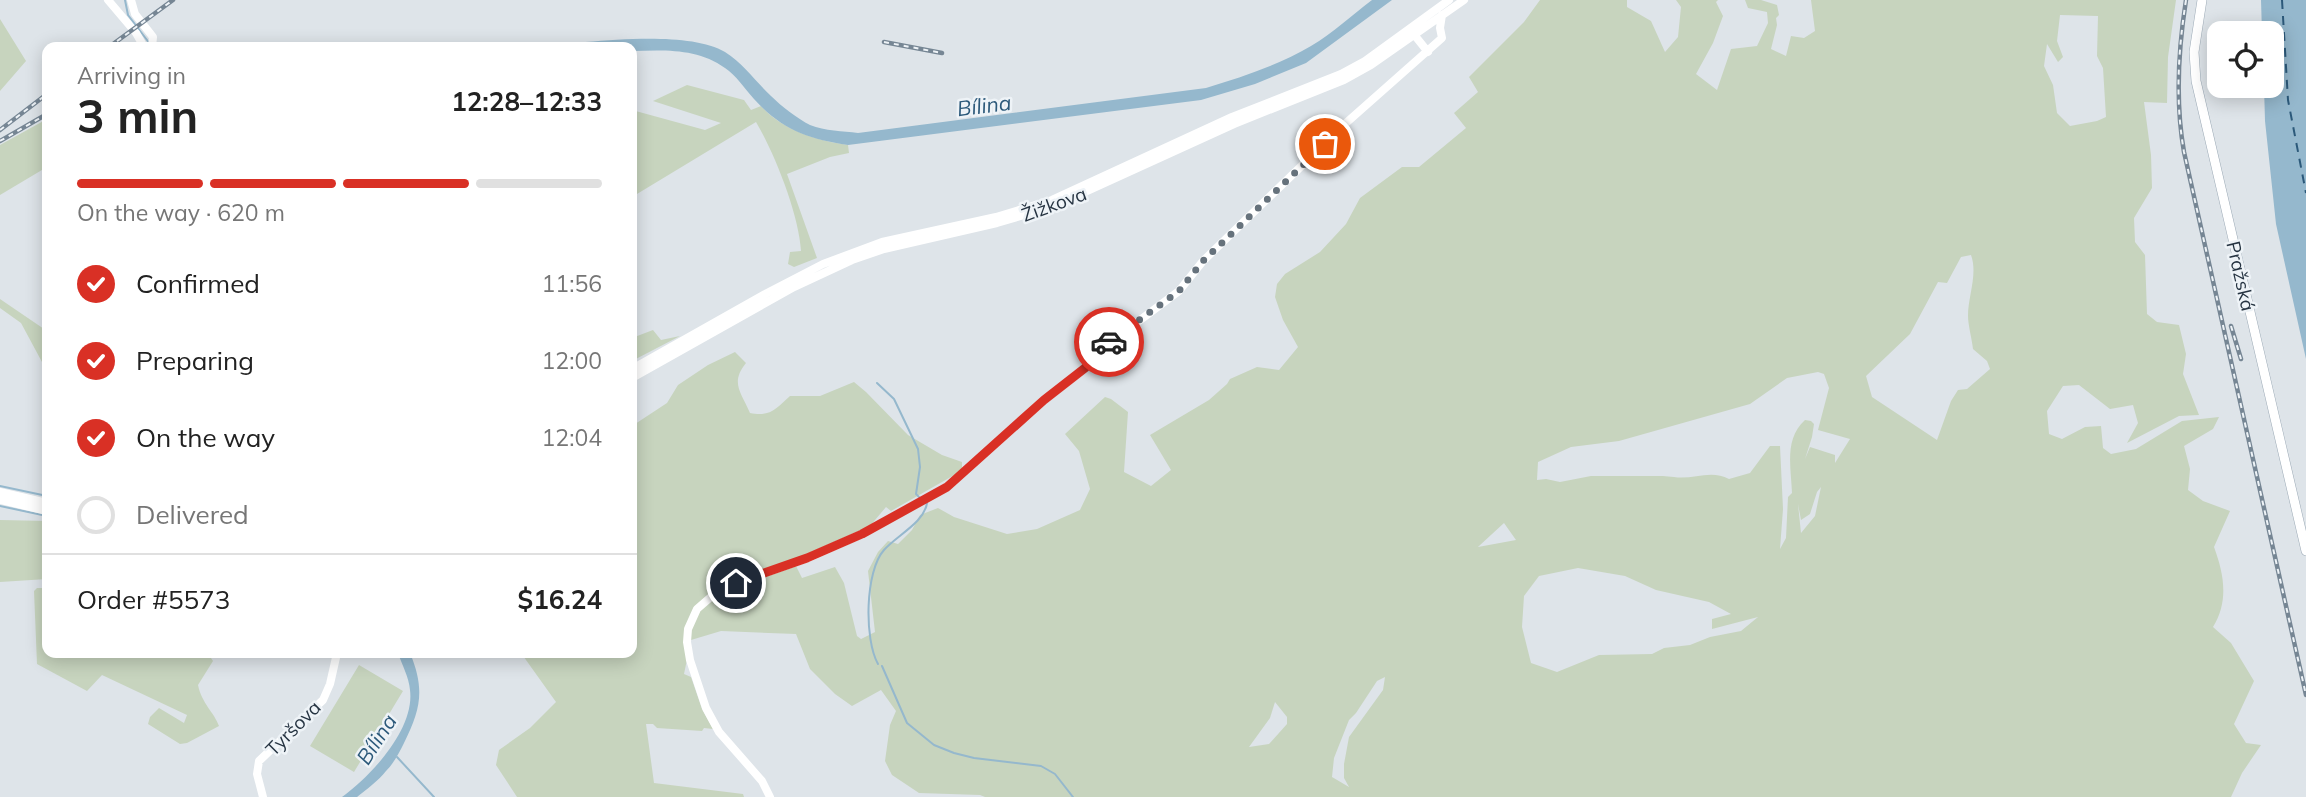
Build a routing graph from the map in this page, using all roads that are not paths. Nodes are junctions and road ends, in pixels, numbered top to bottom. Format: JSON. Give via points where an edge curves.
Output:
{"nodes":[{"id":1,"x":108,"y":0,"type":"edge"},
{"id":2,"x":131,"y":0,"type":"edge"},
{"id":3,"x":1449,"y":0,"type":"edge"},
{"id":4,"x":1464,"y":0,"type":"edge"},
{"id":5,"x":2202,"y":0,"type":"edge"},
{"id":6,"x":1442,"y":15,"type":"junction"},
{"id":7,"x":1408,"y":28,"type":"junction"},
{"id":8,"x":1415,"y":35,"type":"junction"},
{"id":9,"x":141,"y":42,"type":"edge"},
{"id":10,"x":153,"y":42,"type":"edge"},
{"id":11,"x":1428,"y":52,"type":"junction"},
{"id":12,"x":637,"y":366,"type":"edge"},
{"id":13,"x":637,"y":375,"type":"edge"},
{"id":14,"x":0,"y":492,"type":"edge"},
{"id":15,"x":0,"y":500,"type":"edge"},
{"id":16,"x":42,"y":502,"type":"edge"},
{"id":17,"x":42,"y":510,"type":"edge"},
{"id":18,"x":2306,"y":551,"type":"edge"},
{"id":19,"x":337,"y":658,"type":"edge"},
{"id":20,"x":263,"y":797,"type":"edge"},
{"id":21,"x":771,"y":797,"type":"edge"}],
"edges":[{"from":1,"to":9,"type":"main road"},
{"from":2,"to":10,"type":"main road"},
{"from":3,"to":7,"type":"main road","name":"Žižkova"},
{"from":4,"to":6,"type":"main road","name":"Žižkova"},
{"from":5,"to":18,"type":"main road","name":"Pražská","via":[[2194,52],[2196,81]]},
{"from":6,"to":8,"type":"main road","name":"Žižkova"},
{"from":6,"to":11,"type":"main road","via":[[1442,38]]},
{"from":7,"to":8,"type":"main road"},
{"from":7,"to":12,"type":"main road","name":"Žižkova","via":[[1341,74],[1222,122],[1076,190],[1027,208],[865,247],[823,264]]},
{"from":8,"to":11,"type":"main road"},
{"from":8,"to":13,"type":"main road","name":"Žižkova","via":[[1344,80],[1054,206],[884,249],[827,271]]},
{"from":11,"to":21,"type":"main road","via":[[1346,123],[1203,261],[1179,291],[1108,344],[947,487],[862,534],[736,583],[697,609],[687,642],[706,708],[719,732]]},
{"from":14,"to":16,"type":"main road"},
{"from":15,"to":17,"type":"main road"},
{"from":19,"to":20,"type":"main road","name":"Tyršova","via":[[323,700],[259,761],[256,770]]}]}
